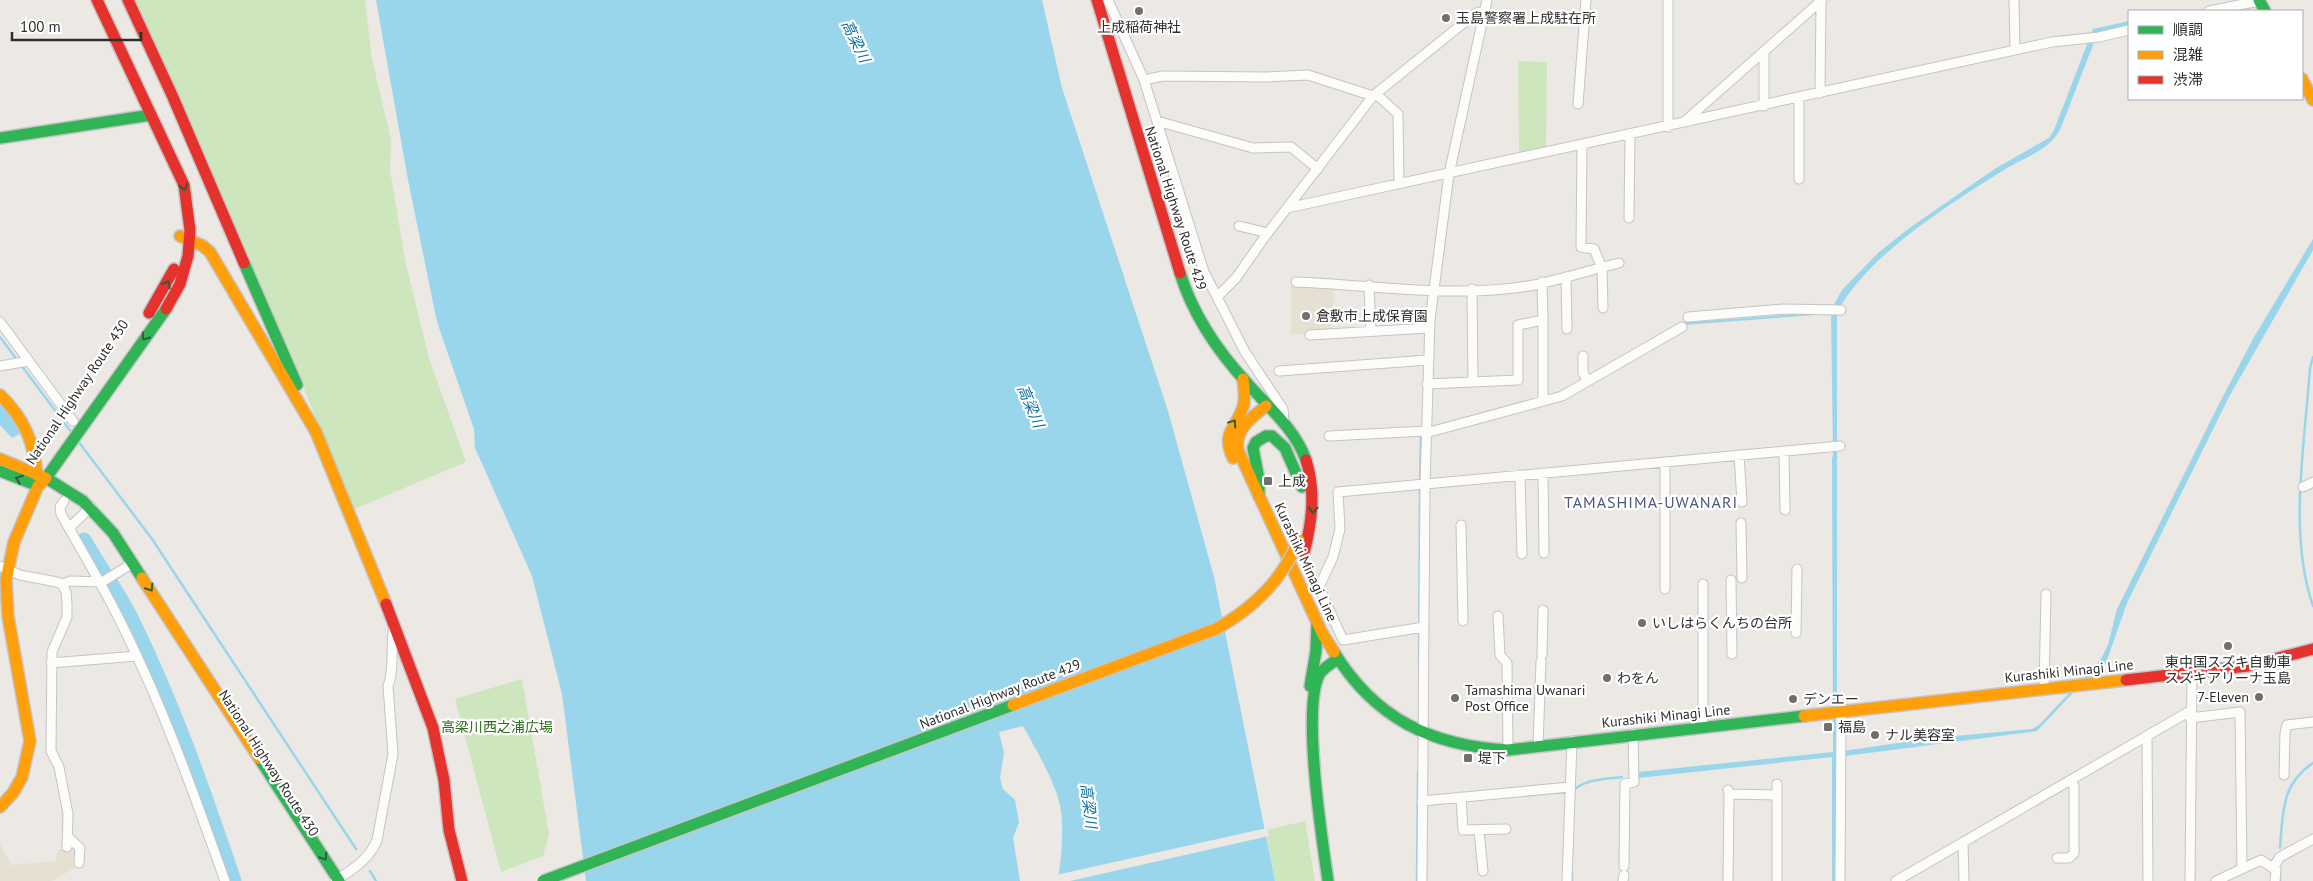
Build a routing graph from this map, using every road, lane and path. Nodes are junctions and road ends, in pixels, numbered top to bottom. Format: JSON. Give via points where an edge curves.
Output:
{"nodes":[{"id":1,"x":89,"y":0,"type":"edge"},
{"id":2,"x":97,"y":0,"type":"edge"},
{"id":3,"x":128,"y":0,"type":"edge"},
{"id":4,"x":1097,"y":0,"type":"edge"},
{"id":5,"x":1108,"y":0,"type":"edge"},
{"id":6,"x":1487,"y":0,"type":"edge"},
{"id":7,"x":1586,"y":0,"type":"edge"},
{"id":8,"x":1668,"y":0,"type":"edge"},
{"id":9,"x":1821,"y":0,"type":"edge"},
{"id":10,"x":2014,"y":0,"type":"edge"},
{"id":11,"x":2261,"y":4,"type":"edge"},
{"id":12,"x":2214,"y":10,"type":"edge"},
{"id":13,"x":1484,"y":11,"type":"junction"},
{"id":14,"x":2128,"y":30,"type":"edge"},
{"id":15,"x":2015,"y":50,"type":"junction"},
{"id":16,"x":1764,"y":53,"type":"junction"},
{"id":17,"x":1144,"y":80,"type":"junction"},
{"id":18,"x":2303,"y":82,"type":"edge"},
{"id":19,"x":1820,"y":93,"type":"junction"},
{"id":20,"x":1375,"y":95,"type":"junction"},
{"id":21,"x":1799,"y":98,"type":"junction"},
{"id":22,"x":2313,"y":100,"type":"edge"},
{"id":23,"x":1578,"y":104,"type":"dead end"},
{"id":24,"x":1764,"y":106,"type":"junction"},
{"id":25,"x":147,"y":115,"type":"junction"},
{"id":26,"x":1157,"y":121,"type":"junction"},
{"id":27,"x":1682,"y":123,"type":"junction"},
{"id":28,"x":1668,"y":126,"type":"junction"},
{"id":29,"x":1630,"y":135,"type":"junction"},
{"id":30,"x":0,"y":138,"type":"edge"},
{"id":31,"x":1582,"y":145,"type":"junction"},
{"id":32,"x":1318,"y":169,"type":"junction"},
{"id":33,"x":1449,"y":174,"type":"junction"},
{"id":34,"x":1798,"y":179,"type":"dead end"},
{"id":35,"x":1400,"y":184,"type":"junction"},
{"id":36,"x":1287,"y":208,"type":"junction"},
{"id":37,"x":1629,"y":218,"type":"dead end"},
{"id":38,"x":1239,"y":226,"type":"dead end"},
{"id":39,"x":1268,"y":233,"type":"junction"},
{"id":40,"x":180,"y":236,"type":"junction"},
{"id":41,"x":192,"y":241,"type":"junction"},
{"id":42,"x":1619,"y":263,"type":"dead end"},
{"id":43,"x":1602,"y":268,"type":"junction"},
{"id":44,"x":1566,"y":276,"type":"junction"},
{"id":45,"x":1296,"y":282,"type":"dead end"},
{"id":46,"x":1542,"y":282,"type":"junction"},
{"id":47,"x":1369,"y":285,"type":"junction"},
{"id":48,"x":1472,"y":289,"type":"junction"},
{"id":49,"x":1433,"y":290,"type":"junction"},
{"id":50,"x":1217,"y":297,"type":"junction"},
{"id":51,"x":1603,"y":308,"type":"dead end"},
{"id":52,"x":1841,"y":310,"type":"dead end"},
{"id":53,"x":1688,"y":317,"type":"dead end"},
{"id":54,"x":1543,"y":320,"type":"junction"},
{"id":55,"x":0,"y":322,"type":"edge"},
{"id":56,"x":1682,"y":327,"type":"dead end"},
{"id":57,"x":1430,"y":328,"type":"junction"},
{"id":58,"x":1566,"y":329,"type":"dead end"},
{"id":59,"x":1371,"y":331,"type":"junction"},
{"id":60,"x":1310,"y":335,"type":"dead end"},
{"id":61,"x":1583,"y":356,"type":"dead end"},
{"id":62,"x":1428,"y":360,"type":"junction"},
{"id":63,"x":22,"y":362,"type":"junction"},
{"id":64,"x":0,"y":366,"type":"edge"},
{"id":65,"x":1280,"y":371,"type":"dead end"},
{"id":66,"x":1586,"y":378,"type":"junction"},
{"id":67,"x":1242,"y":379,"type":"junction"},
{"id":68,"x":1473,"y":382,"type":"junction"},
{"id":69,"x":1427,"y":384,"type":"junction"},
{"id":70,"x":0,"y":395,"type":"edge"},
{"id":71,"x":1543,"y":399,"type":"junction"},
{"id":72,"x":301,"y":406,"type":"junction"},
{"id":73,"x":1266,"y":406,"type":"junction"},
{"id":74,"x":1284,"y":423,"type":"junction"},
{"id":75,"x":72,"y":430,"type":"junction"},
{"id":76,"x":1426,"y":432,"type":"junction"},
{"id":77,"x":1329,"y":436,"type":"dead end"},
{"id":78,"x":1840,"y":446,"type":"dead end"},
{"id":79,"x":1784,"y":451,"type":"junction"},
{"id":80,"x":1739,"y":455,"type":"junction"},
{"id":81,"x":0,"y":460,"type":"edge"},
{"id":82,"x":1665,"y":462,"type":"junction"},
{"id":83,"x":0,"y":472,"type":"edge"},
{"id":84,"x":1543,"y":473,"type":"junction"},
{"id":85,"x":1520,"y":475,"type":"junction"},
{"id":86,"x":40,"y":480,"type":"junction"},
{"id":87,"x":1251,"y":480,"type":"junction"},
{"id":88,"x":2313,"y":482,"type":"edge"},
{"id":89,"x":1425,"y":484,"type":"junction"},
{"id":90,"x":1302,"y":487,"type":"junction"},
{"id":91,"x":2303,"y":487,"type":"dead end"},
{"id":92,"x":1259,"y":496,"type":"junction"},
{"id":93,"x":64,"y":501,"type":"junction"},
{"id":94,"x":1742,"y":502,"type":"dead end"},
{"id":95,"x":1785,"y":510,"type":"dead end"},
{"id":96,"x":87,"y":511,"type":"junction"},
{"id":97,"x":1741,"y":523,"type":"dead end"},
{"id":98,"x":1461,"y":526,"type":"dead end"},
{"id":99,"x":68,"y":528,"type":"junction"},
{"id":100,"x":1544,"y":553,"type":"dead end"},
{"id":101,"x":1522,"y":554,"type":"dead end"},
{"id":102,"x":129,"y":566,"type":"junction"},
{"id":103,"x":3,"y":568,"type":"edge"},
{"id":104,"x":1797,"y":569,"type":"dead end"},
{"id":105,"x":1742,"y":578,"type":"dead end"},
{"id":106,"x":1731,"y":580,"type":"dead end"},
{"id":107,"x":100,"y":582,"type":"junction"},
{"id":108,"x":62,"y":584,"type":"junction"},
{"id":109,"x":1703,"y":584,"type":"dead end"},
{"id":110,"x":1664,"y":589,"type":"dead end"},
{"id":111,"x":2046,"y":594,"type":"dead end"},
{"id":112,"x":1543,"y":610,"type":"dead end"},
{"id":113,"x":1498,"y":616,"type":"dead end"},
{"id":114,"x":1463,"y":621,"type":"dead end"},
{"id":115,"x":1317,"y":623,"type":"junction"},
{"id":116,"x":394,"y":625,"type":"junction"},
{"id":117,"x":1420,"y":628,"type":"junction"},
{"id":118,"x":1796,"y":633,"type":"dead end"},
{"id":119,"x":2313,"y":649,"type":"edge"},
{"id":120,"x":1732,"y":654,"type":"dead end"},
{"id":121,"x":137,"y":656,"type":"junction"},
{"id":122,"x":1336,"y":660,"type":"junction"},
{"id":123,"x":51,"y":663,"type":"junction"},
{"id":124,"x":2192,"y":673,"type":"junction"},
{"id":125,"x":2044,"y":689,"type":"junction"},
{"id":126,"x":1840,"y":713,"type":"junction"},
{"id":127,"x":2190,"y":714,"type":"junction"},
{"id":128,"x":2313,"y":722,"type":"edge"},
{"id":129,"x":1703,"y":727,"type":"junction"},
{"id":130,"x":1315,"y":733,"type":"junction"},
{"id":131,"x":1423,"y":733,"type":"junction"},
{"id":132,"x":1633,"y":734,"type":"junction"},
{"id":133,"x":2147,"y":736,"type":"junction"},
{"id":134,"x":1572,"y":741,"type":"junction"},
{"id":135,"x":1538,"y":747,"type":"junction"},
{"id":136,"x":1508,"y":750,"type":"junction"},
{"id":137,"x":2284,"y":775,"type":"dead end"},
{"id":138,"x":2071,"y":780,"type":"junction"},
{"id":139,"x":1777,"y":784,"type":"dead end"},
{"id":140,"x":1570,"y":787,"type":"junction"},
{"id":141,"x":1777,"y":795,"type":"junction"},
{"id":142,"x":1461,"y":797,"type":"junction"},
{"id":143,"x":1422,"y":801,"type":"junction"},
{"id":144,"x":0,"y":807,"type":"edge"},
{"id":145,"x":1506,"y":829,"type":"dead end"},
{"id":146,"x":1479,"y":830,"type":"junction"},
{"id":147,"x":68,"y":837,"type":"junction"},
{"id":148,"x":2313,"y":840,"type":"edge"},
{"id":149,"x":1963,"y":842,"type":"junction"},
{"id":150,"x":67,"y":848,"type":"dead end"},
{"id":151,"x":2057,"y":858,"type":"dead end"},
{"id":152,"x":79,"y":863,"type":"dead end"},
{"id":153,"x":2270,"y":866,"type":"junction"},
{"id":154,"x":2242,"y":869,"type":"junction"},
{"id":155,"x":1483,"y":871,"type":"dead end"},
{"id":156,"x":1624,"y":874,"type":"edge"},
{"id":157,"x":1329,"y":880,"type":"edge"},
{"id":158,"x":225,"y":881,"type":"edge"},
{"id":159,"x":336,"y":881,"type":"edge"},
{"id":160,"x":462,"y":881,"type":"edge"},
{"id":161,"x":543,"y":881,"type":"edge"},
{"id":162,"x":563,"y":881,"type":"edge"},
{"id":163,"x":1422,"y":881,"type":"edge"},
{"id":164,"x":1567,"y":881,"type":"edge"},
{"id":165,"x":1728,"y":881,"type":"edge"},
{"id":166,"x":1776,"y":881,"type":"edge"},
{"id":167,"x":1840,"y":881,"type":"edge"},
{"id":168,"x":1896,"y":881,"type":"edge"},
{"id":169,"x":1964,"y":881,"type":"edge"},
{"id":170,"x":2148,"y":881,"type":"edge"},
{"id":171,"x":2190,"y":881,"type":"edge"},
{"id":172,"x":2216,"y":881,"type":"edge"},
{"id":173,"x":2230,"y":881,"type":"edge"},
{"id":174,"x":2275,"y":881,"type":"edge"}],
"edges":[{"from":1,"to":25,"type":"main road","name":"National Highway Route 430"},
{"from":2,"to":25,"type":"main road","name":"National Highway Route 430"},
{"from":3,"to":72,"type":"main road","via":[[302,397]]},
{"from":4,"to":67,"type":"main road","name":"National Highway Route 429","via":[[1182,280],[1197,315]]},
{"from":5,"to":17,"type":"street"},
{"from":6,"to":13,"type":"street"},
{"from":7,"to":23,"type":"street"},
{"from":8,"to":28,"type":"street"},
{"from":9,"to":16,"type":"street"},
{"from":9,"to":19,"type":"street"},
{"from":10,"to":15,"type":"street"},
{"from":11,"to":12,"type":"street","via":[[2246,3]]},
{"from":13,"to":20,"type":"street","via":[[1476,14]]},
{"from":13,"to":33,"type":"street"},
{"from":14,"to":15,"type":"street"},
{"from":15,"to":19,"type":"street"},
{"from":16,"to":24,"type":"street"},
{"from":16,"to":27,"type":"street"},
{"from":17,"to":20,"type":"street","via":[[1163,76],[1308,75]]},
{"from":17,"to":26,"type":"street"},
{"from":18,"to":22,"type":"main road"},
{"from":19,"to":21,"type":"street"},
{"from":20,"to":32,"type":"street"},
{"from":20,"to":35,"type":"street","via":[[1398,114]]},
{"from":21,"to":24,"type":"street"},
{"from":21,"to":34,"type":"street"},
{"from":24,"to":27,"type":"street"},
{"from":25,"to":30,"type":"main road"},
{"from":25,"to":40,"type":"main road","name":"National Highway Route 430","via":[[176,193]]},
{"from":25,"to":41,"type":"main road","name":"National Highway Route 430","one_way":true,"via":[[184,186]]},
{"from":26,"to":32,"type":"street","via":[[1253,148],[1291,147]]},
{"from":26,"to":50,"type":"street","via":[[1204,272]]},
{"from":27,"to":28,"type":"street"},
{"from":28,"to":29,"type":"street"},
{"from":29,"to":31,"type":"street"},
{"from":29,"to":37,"type":"street"},
{"from":31,"to":33,"type":"street"},
{"from":31,"to":43,"type":"street","via":[[1581,247],[1594,250]]},
{"from":32,"to":36,"type":"street"},
{"from":33,"to":35,"type":"street"},
{"from":33,"to":49,"type":"street"},
{"from":35,"to":36,"type":"street"},
{"from":36,"to":39,"type":"street"},
{"from":38,"to":39,"type":"street"},
{"from":39,"to":50,"type":"street","via":[[1236,278]]},
{"from":40,"to":41,"type":"main road"},
{"from":75,"to":40,"type":"main road","name":"National Highway Route 430","one_way":true,"via":[[167,285],[175,268]]},
{"from":41,"to":72,"type":"main road","via":[[210,252]]},
{"from":41,"to":75,"type":"main road","name":"National Highway Route 430","one_way":true,"via":[[183,278],[173,299]]},
{"from":42,"to":43,"type":"street"},
{"from":43,"to":44,"type":"street"},
{"from":43,"to":51,"type":"street"},
{"from":44,"to":46,"type":"street"},
{"from":44,"to":58,"type":"street"},
{"from":45,"to":47,"type":"street"},
{"from":46,"to":48,"type":"street"},
{"from":46,"to":54,"type":"street"},
{"from":47,"to":49,"type":"street"},
{"from":47,"to":59,"type":"street"},
{"from":48,"to":49,"type":"street"},
{"from":48,"to":68,"type":"street"},
{"from":49,"to":57,"type":"street"},
{"from":50,"to":74,"type":"street","via":[[1246,352],[1283,410]]},
{"from":52,"to":53,"type":"street","via":[[1783,310]]},
{"from":54,"to":68,"type":"street","via":[[1518,325],[1518,380]]},
{"from":54,"to":71,"type":"street"},
{"from":55,"to":63,"type":"street"},
{"from":56,"to":66,"type":"street"},
{"from":57,"to":59,"type":"street"},
{"from":57,"to":62,"type":"street"},
{"from":59,"to":60,"type":"street"},
{"from":61,"to":66,"type":"street"},
{"from":62,"to":65,"type":"street"},
{"from":62,"to":69,"type":"street"},
{"from":63,"to":64,"type":"street"},
{"from":63,"to":75,"type":"street"},
{"from":66,"to":71,"type":"street","via":[[1562,396]]},
{"from":67,"to":73,"type":"main road","name":"National Highway Route 429"},
{"from":87,"to":67,"type":"main road","one_way":true,"via":[[1235,463],[1228,441],[1228,430],[1242,410],[1245,394]]},
{"from":68,"to":69,"type":"street"},
{"from":69,"to":76,"type":"street"},
{"from":70,"to":86,"type":"main road","via":[[16,409],[26,425],[34,444]]},
{"from":71,"to":76,"type":"street"},
{"from":72,"to":116,"type":"main road","via":[[316,432]]},
{"from":73,"to":74,"type":"main road","name":"National Highway Route 429"},
{"from":73,"to":87,"type":"main road","name":"Kurashiki Minagi Line","via":[[1242,429],[1237,444]]},
{"from":73,"to":90,"type":"main road","name":"National Highway Route 429","via":[[1290,446]]},
{"from":74,"to":162,"type":"main road","name":"National Highway Route 429","one_way":true,"via":[[1302,454],[1312,486],[1313,519],[1304,553],[1290,582],[1251,618],[1219,636]]},
{"from":75,"to":86,"type":"main road","name":"National Highway Route 430"},
{"from":76,"to":77,"type":"street"},
{"from":76,"to":89,"type":"street"},
{"from":78,"to":79,"type":"street"},
{"from":79,"to":80,"type":"street"},
{"from":79,"to":95,"type":"street"},
{"from":80,"to":82,"type":"street"},
{"from":80,"to":94,"type":"street"},
{"from":81,"to":86,"type":"main road"},
{"from":82,"to":84,"type":"street"},
{"from":82,"to":110,"type":"street"},
{"from":86,"to":83,"type":"main road","one_way":true},
{"from":84,"to":85,"type":"street"},
{"from":84,"to":100,"type":"street"},
{"from":85,"to":89,"type":"street"},
{"from":85,"to":101,"type":"street"},
{"from":86,"to":93,"type":"main road","name":"National Highway Route 430"},
{"from":86,"to":96,"type":"main road","name":"National Highway Route 430"},
{"from":86,"to":103,"type":"main road"},
{"from":87,"to":92,"type":"main road","name":"Kurashiki Minagi Line"},
{"from":88,"to":91,"type":"street"},
{"from":89,"to":117,"type":"street"},
{"from":89,"to":117,"type":"street","via":[[1338,492],[1340,529],[1333,557],[1320,587],[1343,640]]},
{"from":90,"to":92,"type":"main road","via":[[1285,448],[1272,436],[1266,436],[1256,442],[1252,456],[1259,479]]},
{"from":90,"to":161,"type":"main road","name":"National Highway Route 429","bridge":true,"via":[[1304,504],[1298,540],[1283,573],[1262,600],[1216,629]]},
{"from":92,"to":115,"type":"main road","name":"Kurashiki Minagi Line"},
{"from":93,"to":96,"type":"main road","name":"National Highway Route 430"},
{"from":93,"to":99,"type":"street","via":[[60,507],[61,514]]},
{"from":96,"to":99,"type":"street"},
{"from":96,"to":102,"type":"main road","name":"National Highway Route 430"},
{"from":97,"to":105,"type":"street"},
{"from":98,"to":114,"type":"street"},
{"from":99,"to":107,"type":"street"},
{"from":102,"to":107,"type":"street"},
{"from":102,"to":159,"type":"main road","name":"National Highway Route 430"},
{"from":103,"to":108,"type":"street"},
{"from":103,"to":144,"type":"main road","via":[[30,741],[28,758],[15,792]]},
{"from":104,"to":118,"type":"street"},
{"from":106,"to":120,"type":"street"},
{"from":107,"to":108,"type":"street","via":[[71,581]]},
{"from":107,"to":121,"type":"street"},
{"from":108,"to":123,"type":"street","via":[[66,592],[67,617],[56,638]]},
{"from":109,"to":129,"type":"street"},
{"from":111,"to":125,"type":"street"},
{"from":112,"to":135,"type":"street"},
{"from":113,"to":136,"type":"street","via":[[1500,655],[1507,663]]},
{"from":115,"to":122,"type":"main road","name":"Kurashiki Minagi Line"},
{"from":115,"to":130,"type":"main road","via":[[1310,680]]},
{"from":116,"to":159,"type":"street","via":[[388,686],[393,754],[377,840],[373,851]]},
{"from":116,"to":160,"type":"main road","via":[[435,736],[449,830]]},
{"from":117,"to":131,"type":"street"},
{"from":119,"to":124,"type":"main road","name":"Kurashiki Minagi Line","via":[[2248,666]]},
{"from":121,"to":123,"type":"street"},
{"from":121,"to":158,"type":"street","via":[[185,771]]},
{"from":122,"to":130,"type":"main road","via":[[1320,674],[1316,684]]},
{"from":122,"to":131,"type":"main road","name":"Kurashiki Minagi Line","via":[[1365,694],[1387,712]]},
{"from":123,"to":147,"type":"street","via":[[51,751],[59,767],[68,814]]},
{"from":124,"to":125,"type":"main road","name":"Kurashiki Minagi Line"},
{"from":124,"to":127,"type":"street"},
{"from":125,"to":126,"type":"main road","name":"Kurashiki Minagi Line"},
{"from":126,"to":129,"type":"main road","name":"Kurashiki Minagi Line"},
{"from":126,"to":167,"type":"street"},
{"from":127,"to":133,"type":"street"},
{"from":127,"to":154,"type":"street","via":[[2240,712]]},
{"from":127,"to":171,"type":"street"},
{"from":128,"to":137,"type":"street","via":[[2287,725]]},
{"from":129,"to":132,"type":"main road","name":"Kurashiki Minagi Line"},
{"from":130,"to":157,"type":"main road","via":[[1318,796]]},
{"from":131,"to":136,"type":"main road","name":"Kurashiki Minagi Line","via":[[1455,744]]},
{"from":131,"to":143,"type":"street"},
{"from":132,"to":134,"type":"main road","name":"Kurashiki Minagi Line"},
{"from":132,"to":156,"type":"street","via":[[1634,782],[1625,784]]},
{"from":133,"to":138,"type":"street"},
{"from":133,"to":170,"type":"street"},
{"from":134,"to":135,"type":"main road","name":"Kurashiki Minagi Line"},
{"from":134,"to":140,"type":"street"},
{"from":135,"to":136,"type":"main road","name":"Kurashiki Minagi Line"},
{"from":138,"to":149,"type":"street"},
{"from":138,"to":151,"type":"street","via":[[2074,786],[2074,853],[2069,858]]},
{"from":139,"to":141,"type":"street"},
{"from":140,"to":142,"type":"street"},
{"from":140,"to":164,"type":"street"},
{"from":141,"to":165,"type":"street","via":[[1728,792]]},
{"from":141,"to":166,"type":"street"},
{"from":142,"to":143,"type":"street"},
{"from":142,"to":146,"type":"street","via":[[1463,830]]},
{"from":143,"to":163,"type":"street"},
{"from":145,"to":146,"type":"street"},
{"from":146,"to":155,"type":"street"},
{"from":147,"to":150,"type":"street"},
{"from":147,"to":152,"type":"street","via":[[80,848]]},
{"from":148,"to":153,"type":"street","via":[[2280,857]]},
{"from":149,"to":168,"type":"street"},
{"from":149,"to":169,"type":"street"},
{"from":153,"to":154,"type":"street","via":[[2261,860]]},
{"from":153,"to":173,"type":"street"},
{"from":153,"to":174,"type":"street","via":[[2276,870]]},
{"from":154,"to":172,"type":"street"}]}
